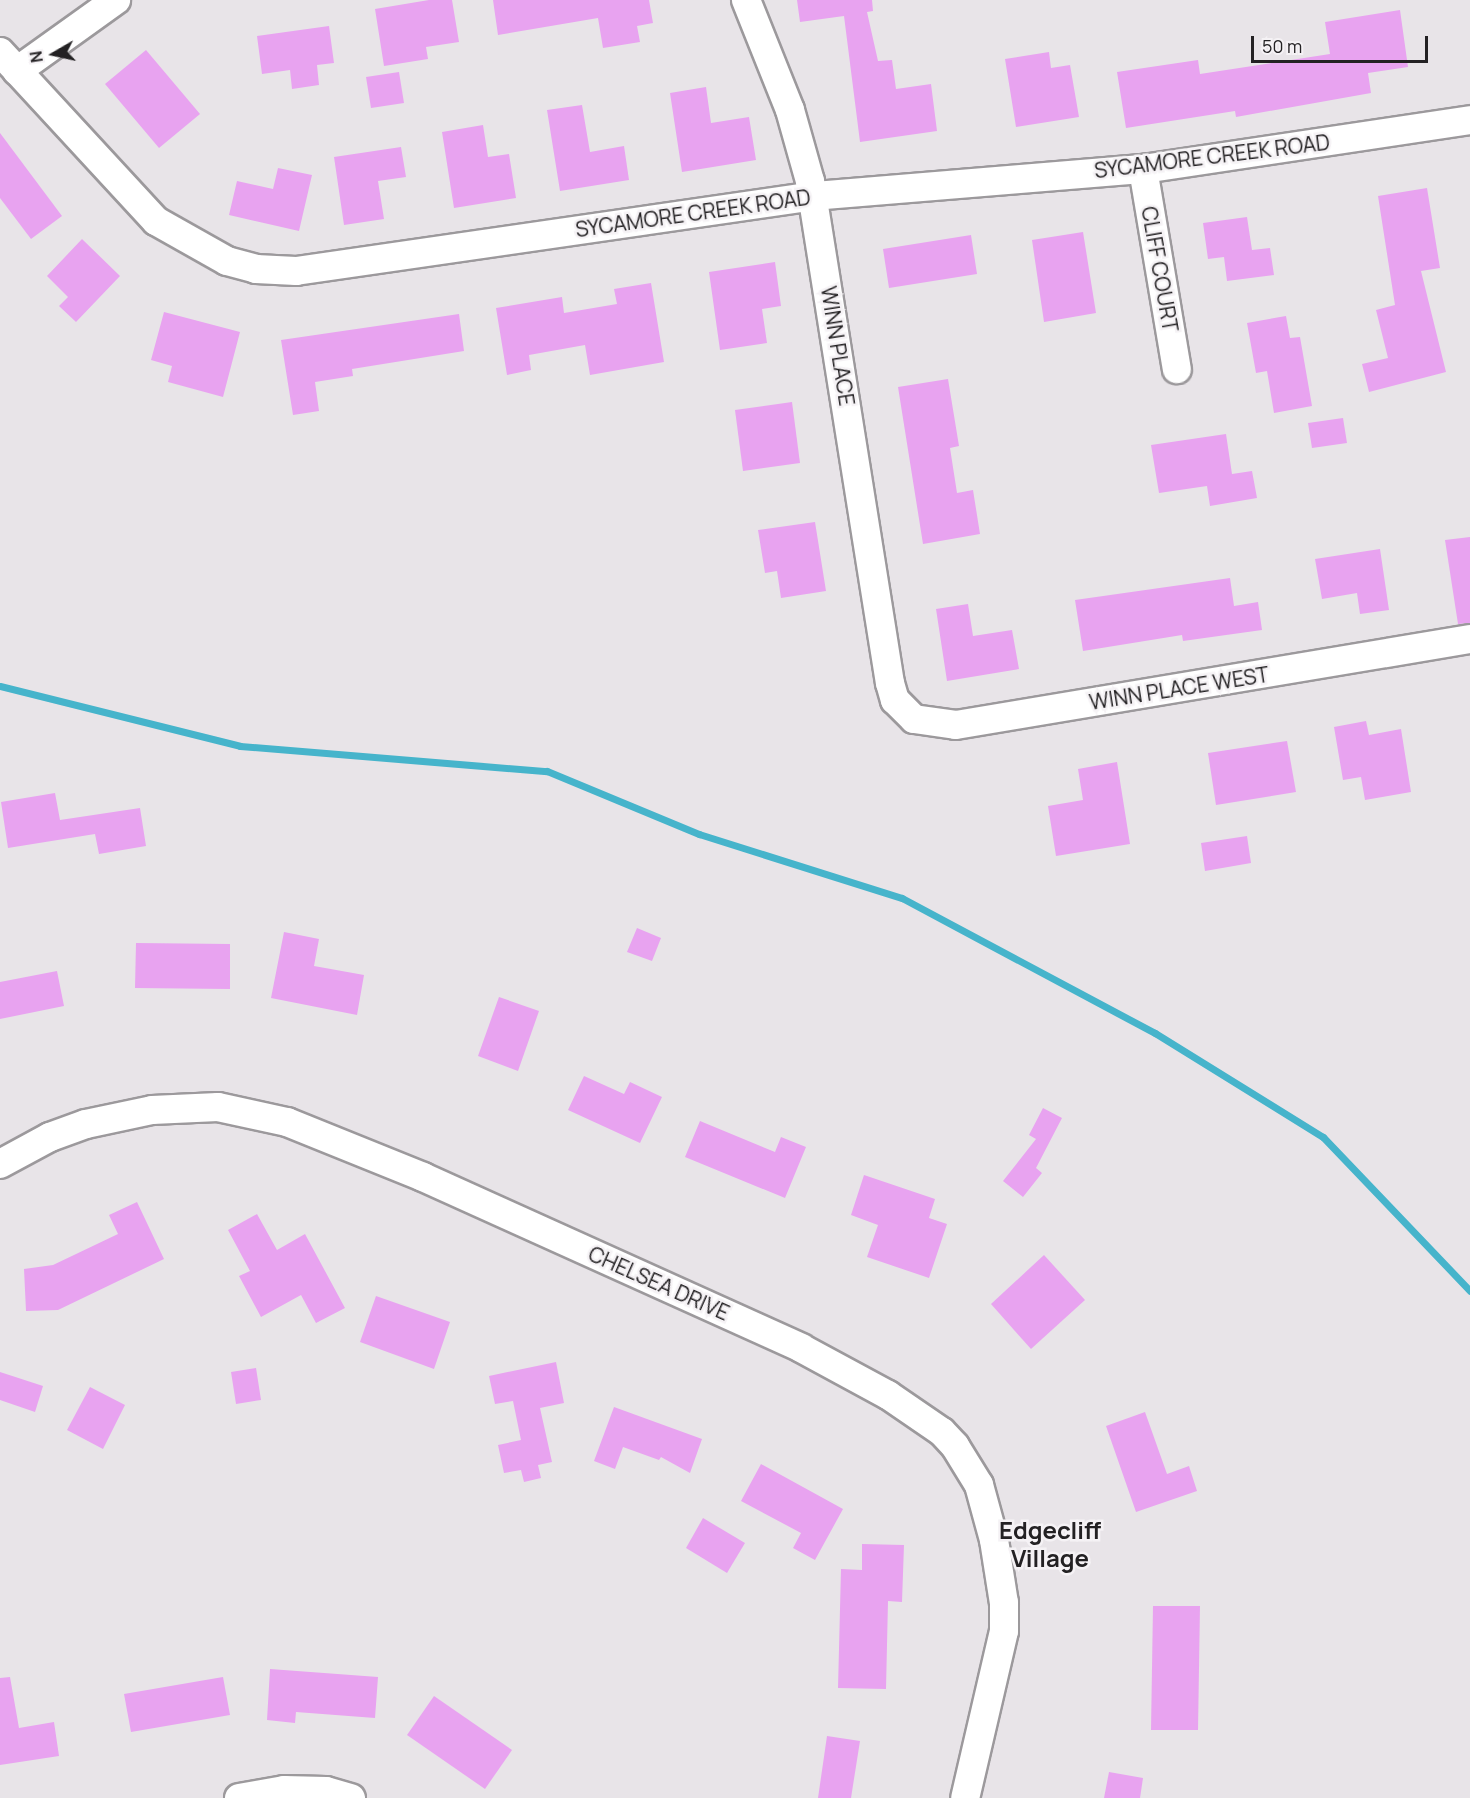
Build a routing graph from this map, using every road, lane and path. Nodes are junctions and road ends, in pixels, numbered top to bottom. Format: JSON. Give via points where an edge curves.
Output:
{"nodes":[{"id":1,"x":116,"y":0,"type":"edge"},
{"id":2,"x":746,"y":0,"type":"edge"},
{"id":3,"x":8,"y":62,"type":"edge"},
{"id":4,"x":1470,"y":120,"type":"edge"},
{"id":5,"x":1143,"y":169,"type":"junction"},
{"id":6,"x":814,"y":196,"type":"junction"},
{"id":7,"x":1177,"y":369,"type":"dead end"},
{"id":8,"x":1470,"y":639,"type":"edge"},
{"id":9,"x":895,"y":700,"type":"joint"},
{"id":10,"x":0,"y":1164,"type":"edge"},
{"id":11,"x":239,"y":1798,"type":"edge"},
{"id":12,"x":351,"y":1798,"type":"edge"},
{"id":13,"x":965,"y":1798,"type":"edge"}],
"edges":[{"from":1,"to":3,"type":"street"},
{"from":2,"to":6,"type":"street","name":"WINN PLACE","via":[[790,110]]},
{"from":3,"to":6,"type":"street","name":"SYCAMORE CREEK ROAD","via":[[156,221],[195,247],[256,269],[296,271],[375,262]]},
{"from":4,"to":5,"type":"street","name":"SYCAMORE CREEK ROAD"},
{"from":5,"to":6,"type":"street","name":"SYCAMORE CREEK ROAD"},
{"from":5,"to":7,"type":"street","name":"CLIFF COURT"},
{"from":6,"to":9,"type":"street","name":"WINN PLACE"},
{"from":8,"to":9,"type":"street","name":"WINN PLACE WEST","via":[[956,725],[914,719]]},
{"from":10,"to":13,"type":"street","name":"CHELSEA DRIVE","via":[[50,1137],[86,1124],[152,1110],[218,1107],[287,1122],[423,1177],[790,1343],[888,1395],[942,1432],[955,1446],[979,1485],[994,1540],[1004,1631]]},
{"from":11,"to":12,"type":"street","via":[[284,1790],[326,1791]]}]}
